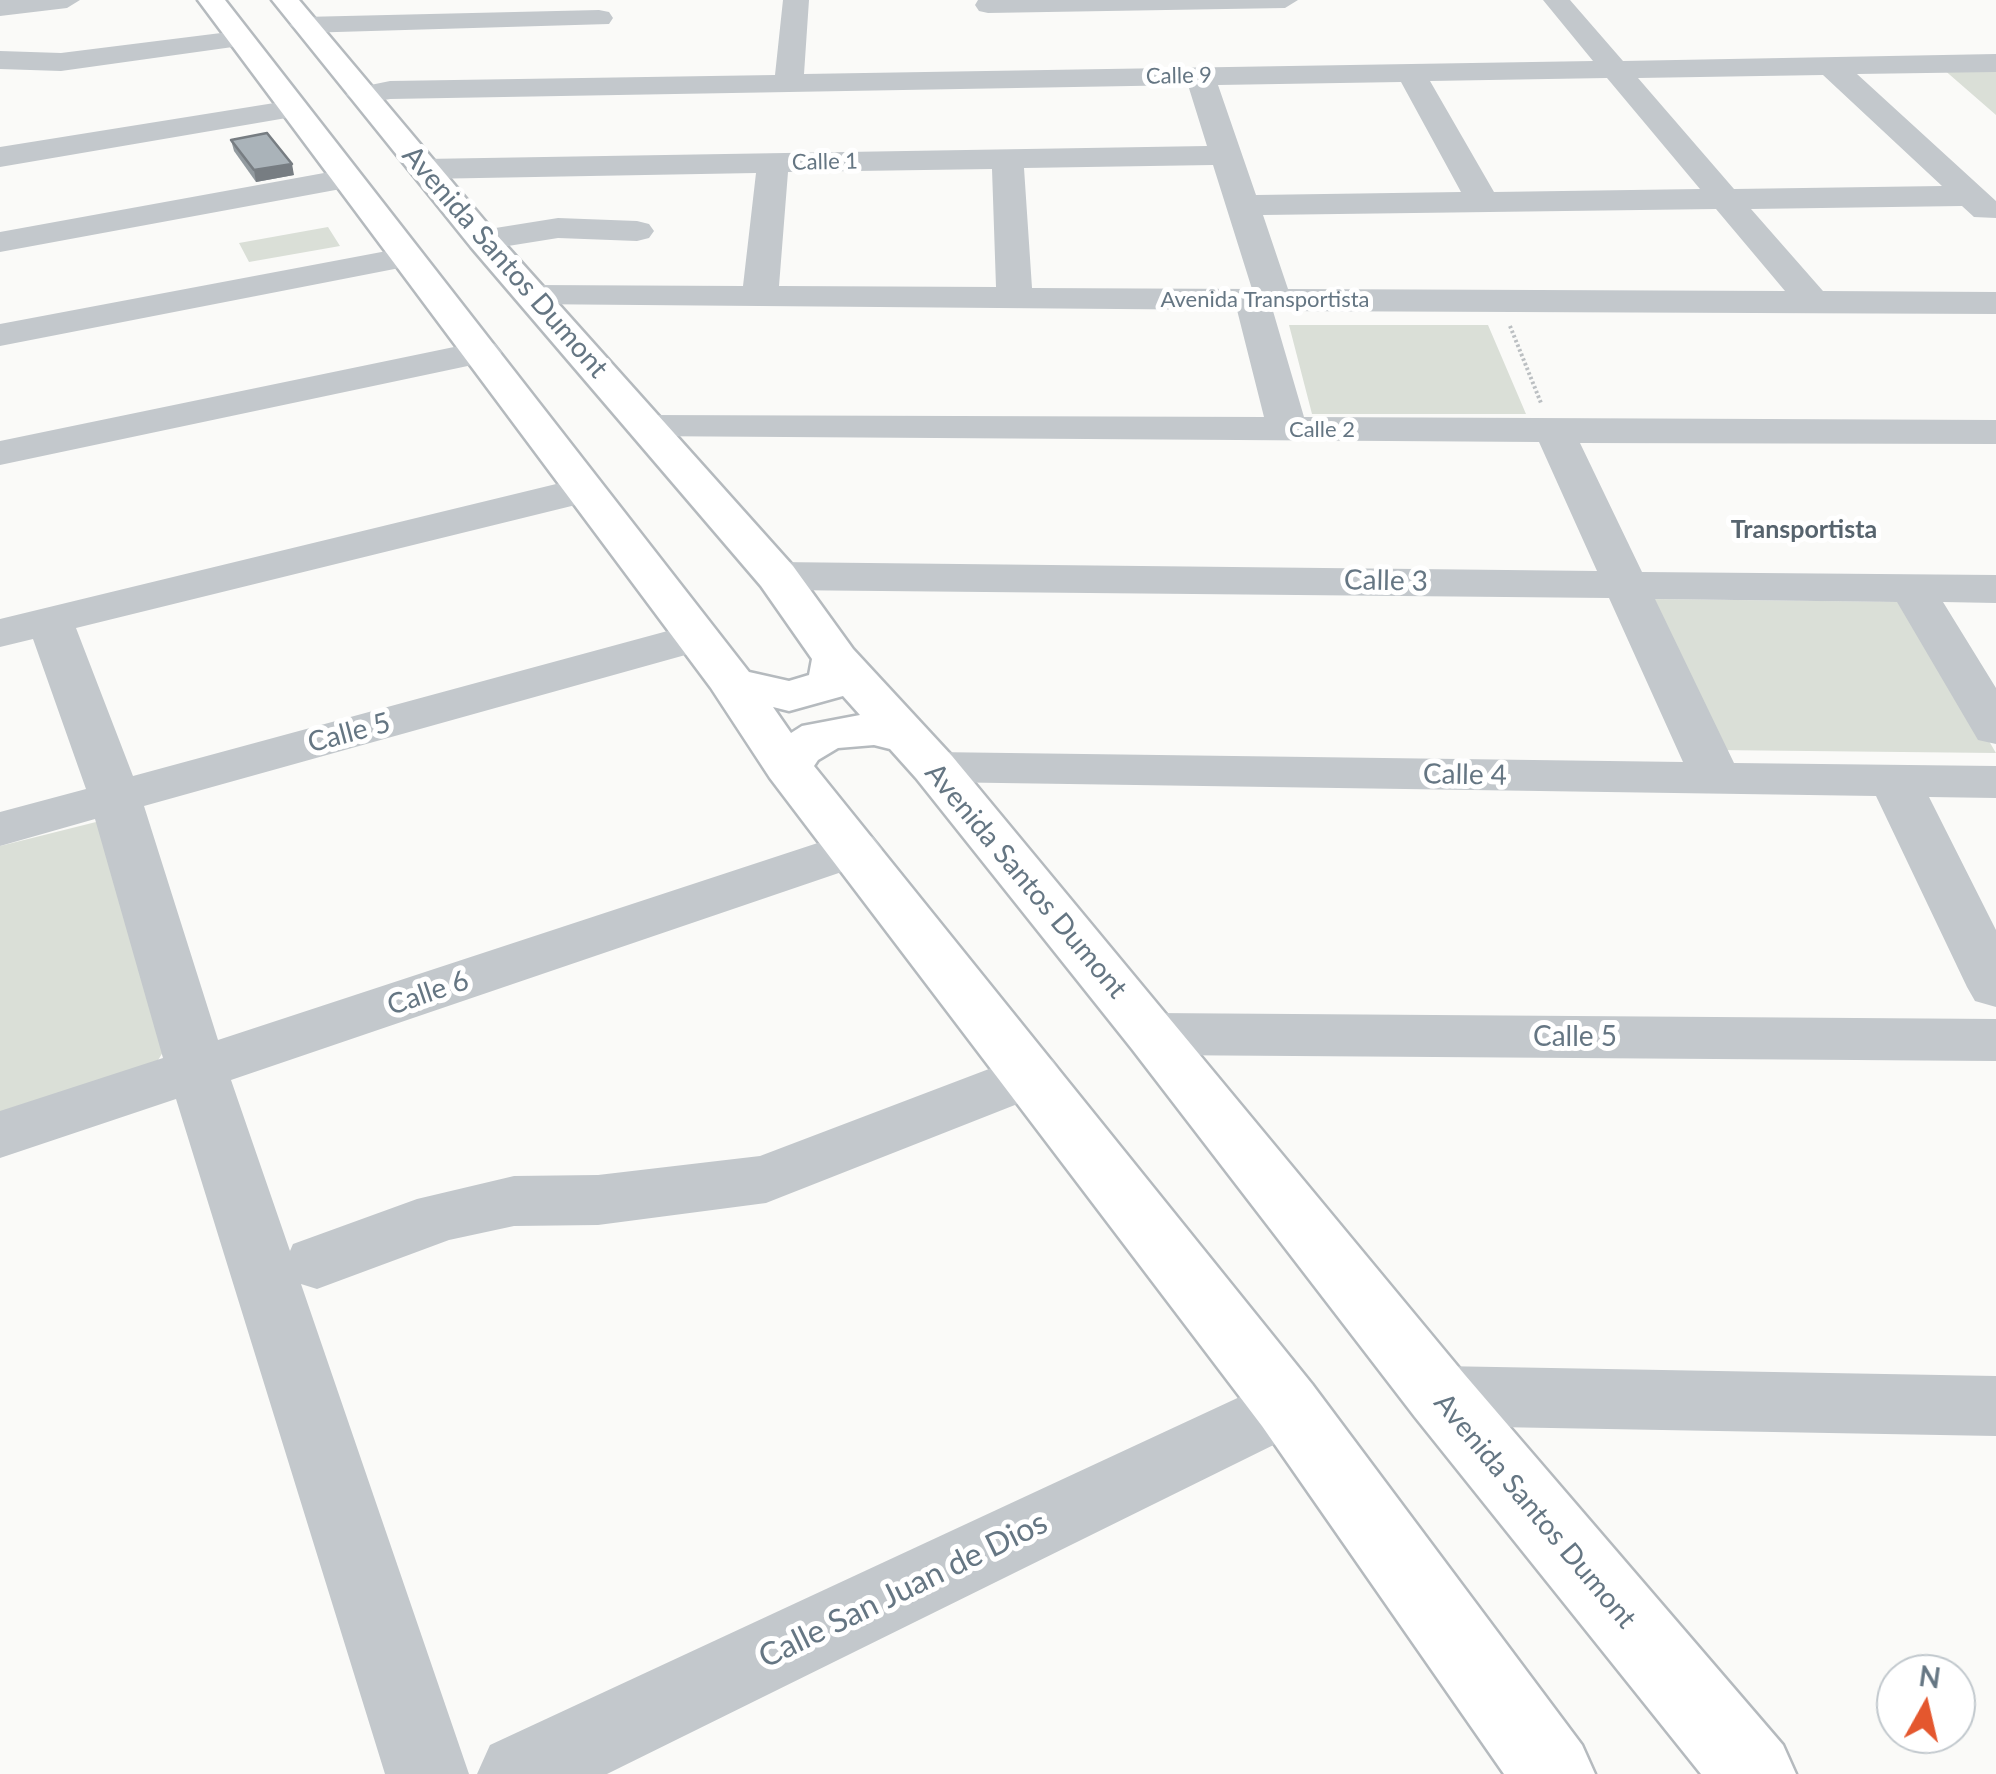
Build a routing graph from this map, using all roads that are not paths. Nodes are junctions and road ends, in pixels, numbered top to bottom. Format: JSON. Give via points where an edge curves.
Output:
{"nodes":[{"id":1,"x":67,"y":0,"type":"edge"},
{"id":2,"x":285,"y":0,"type":"edge"},
{"id":3,"x":796,"y":0,"type":"edge"},
{"id":4,"x":1285,"y":0,"type":"edge"},
{"id":5,"x":1556,"y":0,"type":"edge"},
{"id":6,"x":988,"y":2,"type":"edge"},
{"id":7,"x":0,"y":8,"type":"edge"},
{"id":8,"x":602,"y":9,"type":"edge"},
{"id":9,"x":408,"y":11,"type":"edge"},
{"id":10,"x":224,"y":19,"type":"edge"},
{"id":11,"x":303,"y":24,"type":"junction"},
{"id":12,"x":0,"y":60,"type":"edge"},
{"id":13,"x":1996,"y":63,"type":"edge"},
{"id":14,"x":1830,"y":66,"type":"junction"},
{"id":15,"x":1614,"y":69,"type":"junction"},
{"id":16,"x":1410,"y":72,"type":"junction"},
{"id":17,"x":1200,"y":76,"type":"junction"},
{"id":18,"x":996,"y":80,"type":"junction"},
{"id":19,"x":789,"y":83,"type":"junction"},
{"id":20,"x":657,"y":86,"type":"junction"},
{"id":21,"x":580,"y":87,"type":"junction"},
{"id":22,"x":378,"y":115,"type":"junction"},
{"id":23,"x":316,"y":138,"type":"junction"},
{"id":24,"x":649,"y":139,"type":"junction"},
{"id":25,"x":1226,"y":155,"type":"junction"},
{"id":26,"x":0,"y":156,"type":"edge"},
{"id":27,"x":1006,"y":159,"type":"junction"},
{"id":28,"x":772,"y":163,"type":"junction"},
{"id":29,"x":424,"y":170,"type":"junction"},
{"id":30,"x":1971,"y":196,"type":"junction"},
{"id":31,"x":1725,"y":199,"type":"junction"},
{"id":32,"x":1483,"y":202,"type":"junction"},
{"id":33,"x":1243,"y":205,"type":"junction"},
{"id":34,"x":1996,"y":219,"type":"edge"},
{"id":35,"x":484,"y":240,"type":"junction"},
{"id":36,"x":0,"y":242,"type":"edge"},
{"id":37,"x":408,"y":257,"type":"junction"},
{"id":38,"x":534,"y":296,"type":"junction"},
{"id":39,"x":631,"y":296,"type":"junction"},
{"id":40,"x":760,"y":298,"type":"junction"},
{"id":41,"x":1016,"y":298,"type":"junction"},
{"id":42,"x":1263,"y":300,"type":"junction"},
{"id":43,"x":1813,"y":302,"type":"junction"},
{"id":44,"x":1996,"y":303,"type":"edge"},
{"id":45,"x":0,"y":335,"type":"edge"},
{"id":46,"x":483,"y":352,"type":"junction"},
{"id":47,"x":648,"y":428,"type":"junction"},
{"id":48,"x":1288,"y":430,"type":"junction"},
{"id":49,"x":1554,"y":431,"type":"junction"},
{"id":50,"x":1996,"y":432,"type":"edge"},
{"id":51,"x":0,"y":453,"type":"edge"},
{"id":52,"x":585,"y":490,"type":"junction"},
{"id":53,"x":776,"y":576,"type":"junction"},
{"id":54,"x":1627,"y":584,"type":"junction"},
{"id":55,"x":1912,"y":588,"type":"junction"},
{"id":56,"x":1996,"y":589,"type":"edge"},
{"id":57,"x":25,"y":626,"type":"edge"},
{"id":58,"x":698,"y":637,"type":"junction"},
{"id":59,"x":836,"y":659,"type":"junction"},
{"id":60,"x":732,"y":682,"type":"junction"},
{"id":61,"x":1996,"y":729,"type":"edge"},
{"id":62,"x":918,"y":752,"type":"junction"},
{"id":63,"x":788,"y":767,"type":"junction"},
{"id":64,"x":1716,"y":779,"type":"junction"},
{"id":65,"x":1896,"y":781,"type":"junction"},
{"id":66,"x":1996,"y":782,"type":"edge"},
{"id":67,"x":116,"y":797,"type":"junction"},
{"id":68,"x":0,"y":829,"type":"edge"},
{"id":69,"x":855,"y":849,"type":"junction"},
{"id":70,"x":1996,"y":986,"type":"edge"},
{"id":71,"x":1154,"y":1034,"type":"junction"},
{"id":72,"x":1996,"y":1040,"type":"edge"},
{"id":73,"x":197,"y":1070,"type":"junction"},
{"id":74,"x":1030,"y":1075,"type":"junction"},
{"id":75,"x":0,"y":1135,"type":"edge"},
{"id":76,"x":316,"y":1263,"type":"dead end"},
{"id":77,"x":1440,"y":1396,"type":"junction"},
{"id":78,"x":1287,"y":1405,"type":"junction"},
{"id":79,"x":1996,"y":1406,"type":"edge"},
{"id":80,"x":426,"y":1774,"type":"edge"},
{"id":81,"x":519,"y":1774,"type":"edge"},
{"id":82,"x":1553,"y":1774,"type":"edge"},
{"id":83,"x":1754,"y":1774,"type":"edge"}],
"edges":[{"from":1,"to":7,"type":"street"},
{"from":2,"to":11,"type":"main road","name":"Avenida Santos Dumont"},
{"from":3,"to":19,"type":"street"},
{"from":4,"to":6,"type":"street"},
{"from":5,"to":15,"type":"street"},
{"from":6,"to":18,"type":"street"},
{"from":8,"to":9,"type":"street"},
{"from":8,"to":21,"type":"street"},
{"from":9,"to":11,"type":"street"},
{"from":10,"to":12,"type":"street","via":[[61,62]]},
{"from":10,"to":23,"type":"main road"},
{"from":11,"to":22,"type":"main road","name":"Avenida Santos Dumont"},
{"from":13,"to":14,"type":"street","name":"Calle 9"},
{"from":14,"to":15,"type":"street","name":"Calle 9"},
{"from":14,"to":30,"type":"street"},
{"from":15,"to":16,"type":"street","name":"Calle 9"},
{"from":15,"to":31,"type":"street"},
{"from":16,"to":17,"type":"street","name":"Calle 9"},
{"from":16,"to":32,"type":"street"},
{"from":17,"to":18,"type":"street","name":"Calle 9"},
{"from":17,"to":25,"type":"street"},
{"from":18,"to":19,"type":"street","name":"Calle 9"},
{"from":19,"to":20,"type":"street","name":"Calle 9"},
{"from":20,"to":21,"type":"street","name":"Calle 9"},
{"from":20,"to":24,"type":"street"},
{"from":21,"to":22,"type":"street","name":"Calle 9","via":[[390,90]]},
{"from":22,"to":23,"type":"main road","via":[[354,134]]},
{"from":22,"to":29,"type":"main road","name":"Avenida Santos Dumont"},
{"from":23,"to":26,"type":"street"},
{"from":23,"to":36,"type":"street"},
{"from":23,"to":37,"type":"main road"},
{"from":24,"to":28,"type":"street","name":"Calle 1"},
{"from":24,"to":29,"type":"street","name":"Calle 1"},
{"from":25,"to":27,"type":"street","name":"Calle 1"},
{"from":25,"to":33,"type":"street"},
{"from":27,"to":28,"type":"street","name":"Calle 1"},
{"from":27,"to":41,"type":"street"},
{"from":28,"to":40,"type":"street"},
{"from":29,"to":35,"type":"main road","name":"Avenida Santos Dumont"},
{"from":30,"to":31,"type":"street"},
{"from":30,"to":34,"type":"street"},
{"from":31,"to":32,"type":"street"},
{"from":31,"to":43,"type":"street"},
{"from":32,"to":33,"type":"street"},
{"from":33,"to":42,"type":"street"},
{"from":35,"to":38,"type":"main road","name":"Avenida Santos Dumont"},
{"from":35,"to":39,"type":"street","via":[[558,228],[648,226]]},
{"from":37,"to":45,"type":"street"},
{"from":37,"to":46,"type":"main road"},
{"from":38,"to":39,"type":"street","name":"Avenida Transportista"},
{"from":38,"to":47,"type":"main road","name":"Avenida Santos Dumont"},
{"from":39,"to":40,"type":"street","name":"Avenida Transportista"},
{"from":40,"to":41,"type":"street","name":"Avenida Transportista"},
{"from":41,"to":42,"type":"street","name":"Avenida Transportista"},
{"from":42,"to":43,"type":"street","name":"Avenida Transportista"},
{"from":42,"to":48,"type":"street"},
{"from":43,"to":44,"type":"street","name":"Avenida Transportista"},
{"from":46,"to":51,"type":"street"},
{"from":46,"to":52,"type":"main road"},
{"from":47,"to":48,"type":"street","name":"Calle 2"},
{"from":47,"to":53,"type":"main road","name":"Avenida Santos Dumont"},
{"from":48,"to":49,"type":"street","name":"Calle 2"},
{"from":49,"to":50,"type":"street","name":"Calle 2"},
{"from":49,"to":54,"type":"street"},
{"from":52,"to":57,"type":"street"},
{"from":52,"to":58,"type":"main road"},
{"from":53,"to":54,"type":"street","name":"Calle 3"},
{"from":53,"to":59,"type":"main road","name":"Avenida Santos Dumont"},
{"from":54,"to":55,"type":"street","name":"Calle 3"},
{"from":54,"to":64,"type":"street"},
{"from":55,"to":56,"type":"street","name":"Calle 3"},
{"from":55,"to":61,"type":"street"},
{"from":57,"to":67,"type":"street"},
{"from":58,"to":60,"type":"main road"},
{"from":58,"to":67,"type":"street","name":"Calle 5"},
{"from":59,"to":60,"type":"main road","via":[[832,682],[816,691],[788,696]]},
{"from":59,"to":62,"type":"main road","name":"Avenida Santos Dumont"},
{"from":60,"to":63,"type":"main road"},
{"from":62,"to":63,"type":"main road","via":[[876,730],[847,730],[799,750]]},
{"from":62,"to":64,"type":"street","name":"Calle 4"},
{"from":62,"to":71,"type":"main road","name":"Avenida Santos Dumont"},
{"from":63,"to":69,"type":"main road"},
{"from":64,"to":65,"type":"street","name":"Calle 4"},
{"from":65,"to":66,"type":"street","name":"Calle 4"},
{"from":65,"to":70,"type":"street"},
{"from":67,"to":68,"type":"street","name":"Calle 5"},
{"from":67,"to":73,"type":"street"},
{"from":69,"to":73,"type":"street","name":"Calle 6"},
{"from":69,"to":74,"type":"main road"},
{"from":71,"to":72,"type":"street","name":"Calle 5"},
{"from":71,"to":77,"type":"main road","name":"Avenida Santos Dumont"},
{"from":73,"to":75,"type":"street","name":"Calle 6"},
{"from":73,"to":80,"type":"street"},
{"from":74,"to":76,"type":"street","via":[[766,1179],[598,1200],[514,1201],[440,1216]]},
{"from":74,"to":78,"type":"main road"},
{"from":77,"to":79,"type":"street"},
{"from":77,"to":83,"type":"main road","name":"Avenida Santos Dumont"},
{"from":78,"to":81,"type":"street","name":"Calle San Juan de Dios"},
{"from":78,"to":82,"type":"main road"}]}
